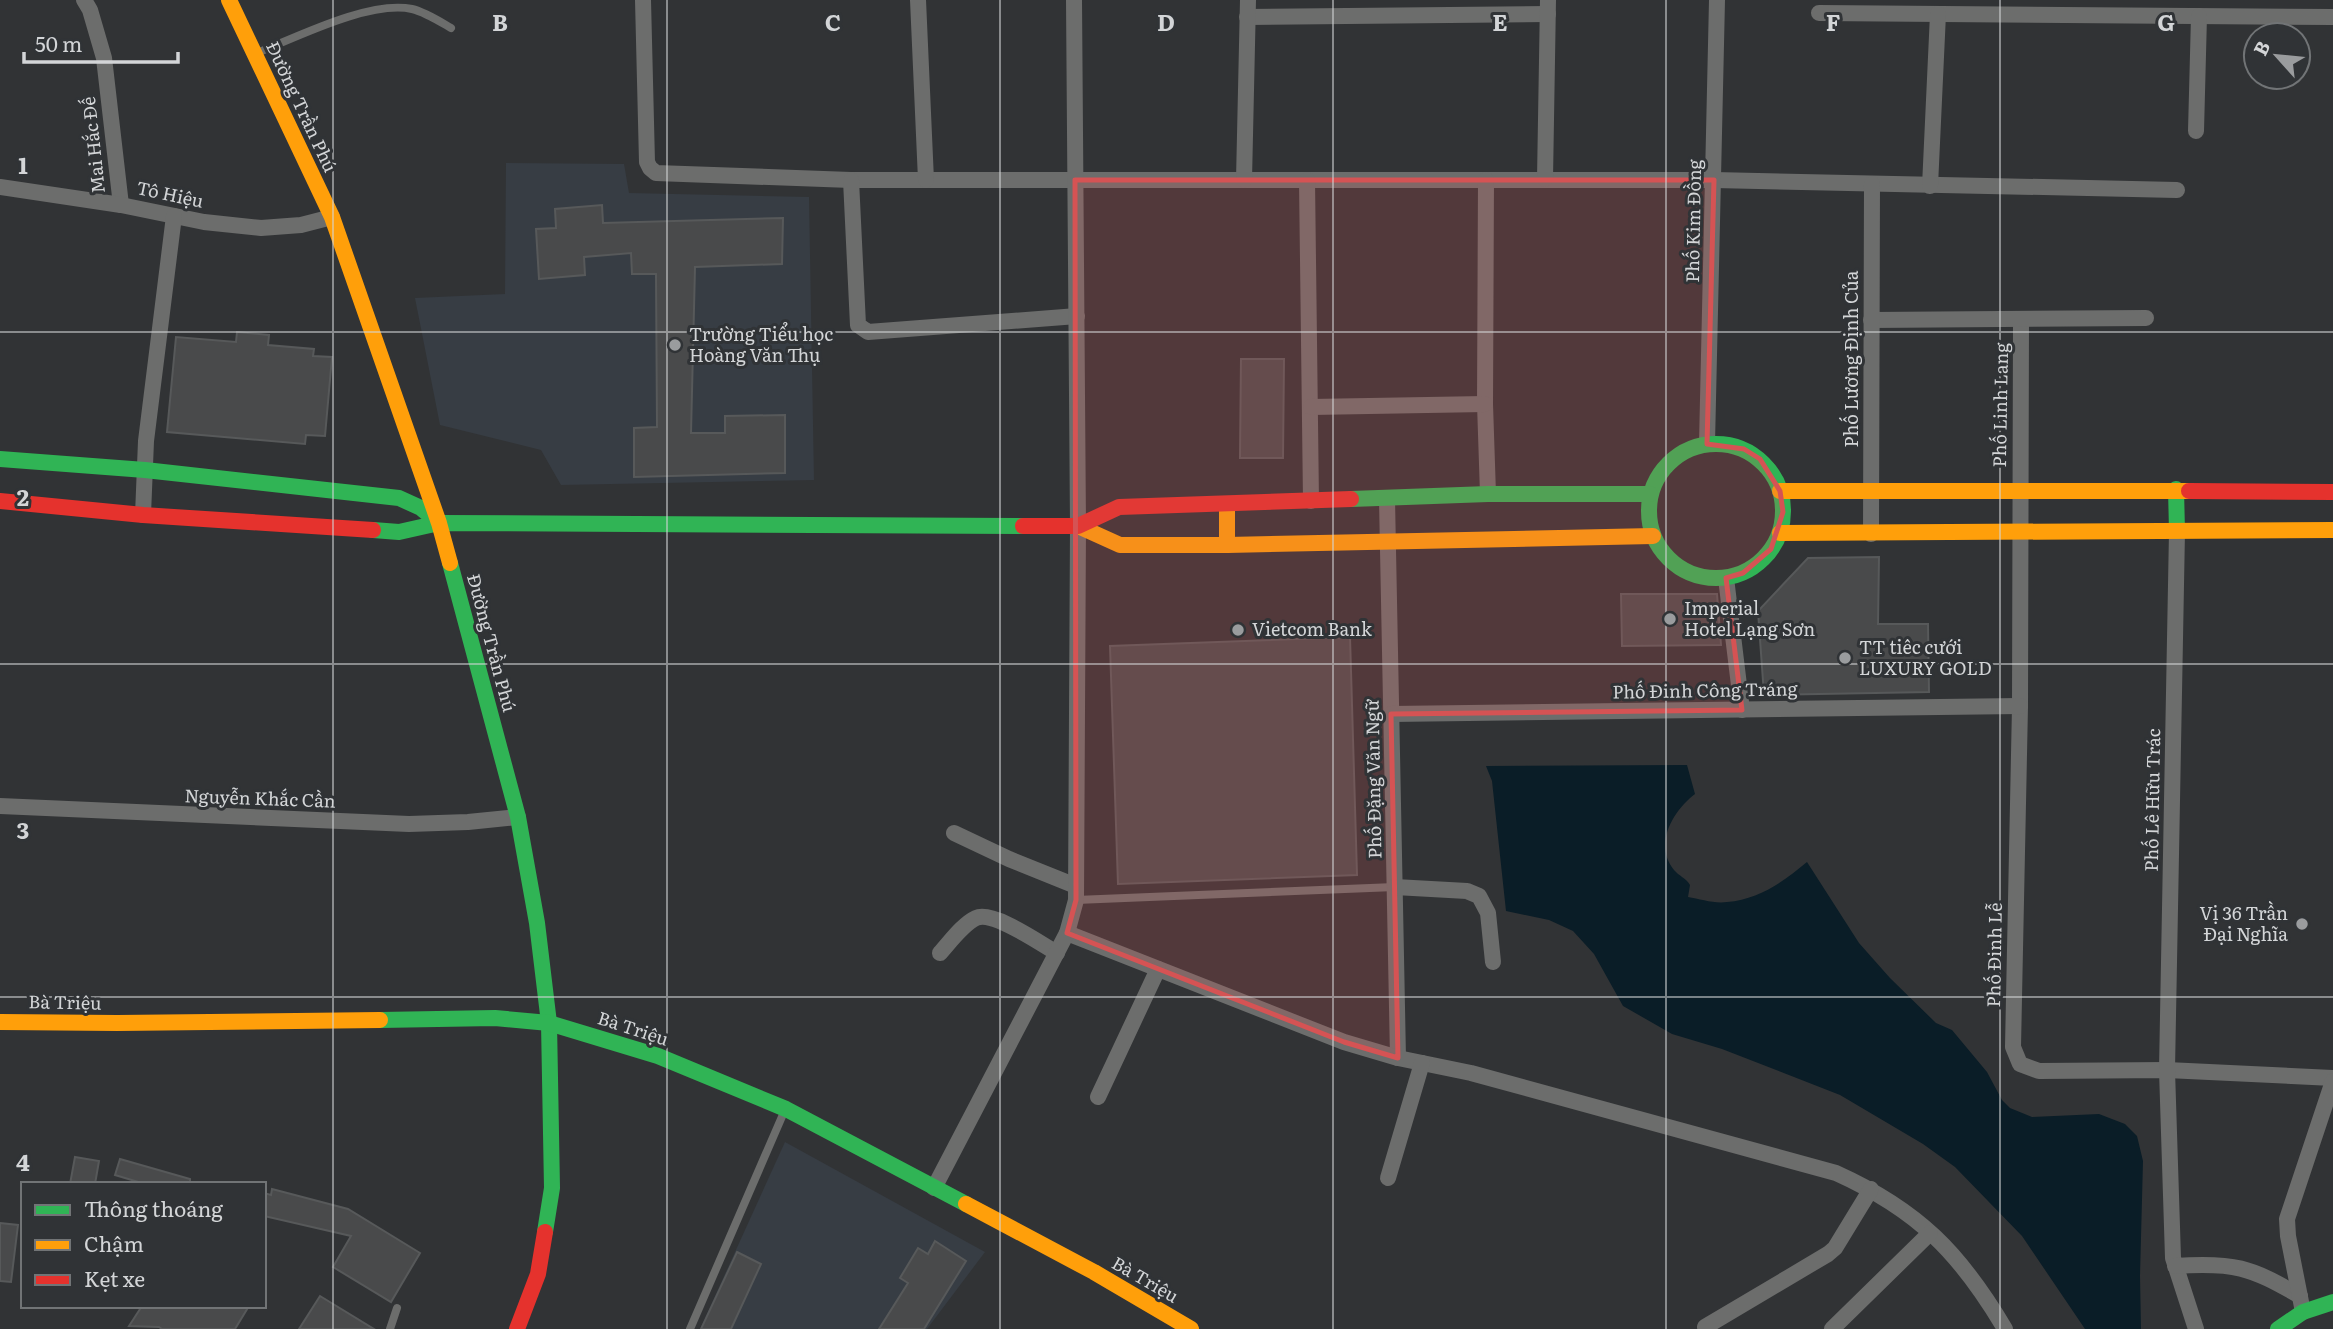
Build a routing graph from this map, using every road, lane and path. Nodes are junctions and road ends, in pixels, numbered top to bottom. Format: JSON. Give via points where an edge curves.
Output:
{"nodes":[{"id":1,"x":84,"y":0,"type":"edge"},
{"id":2,"x":229,"y":0,"type":"edge"},
{"id":3,"x":643,"y":0,"type":"edge"},
{"id":4,"x":918,"y":0,"type":"edge"},
{"id":5,"x":1074,"y":0,"type":"edge"},
{"id":6,"x":1248,"y":0,"type":"edge"},
{"id":7,"x":1717,"y":0,"type":"edge"},
{"id":8,"x":1548,"y":7,"type":"edge"},
{"id":9,"x":1819,"y":13,"type":"dead end"},
{"id":10,"x":1938,"y":14,"type":"junction"},
{"id":11,"x":2199,"y":16,"type":"junction"},
{"id":12,"x":1247,"y":17,"type":"junction"},
{"id":13,"x":2333,"y":17,"type":"edge"},
{"id":14,"x":451,"y":28,"type":"dead end"},
{"id":15,"x":255,"y":54,"type":"junction"},
{"id":16,"x":2196,"y":131,"type":"dead end"},
{"id":17,"x":1545,"y":179,"type":"junction"},
{"id":18,"x":850,"y":180,"type":"junction"},
{"id":19,"x":926,"y":180,"type":"junction"},
{"id":20,"x":1076,"y":180,"type":"junction"},
{"id":21,"x":1244,"y":180,"type":"junction"},
{"id":22,"x":1307,"y":180,"type":"junction"},
{"id":23,"x":1486,"y":180,"type":"junction"},
{"id":24,"x":1714,"y":180,"type":"junction"},
{"id":25,"x":1872,"y":184,"type":"junction"},
{"id":26,"x":1930,"y":186,"type":"junction"},
{"id":27,"x":0,"y":187,"type":"edge"},
{"id":28,"x":2178,"y":190,"type":"dead end"},
{"id":29,"x":121,"y":205,"type":"junction"},
{"id":30,"x":174,"y":216,"type":"junction"},
{"id":31,"x":332,"y":217,"type":"junction"},
{"id":32,"x":1077,"y":316,"type":"junction"},
{"id":33,"x":2146,"y":318,"type":"dead end"},
{"id":34,"x":2021,"y":319,"type":"junction"},
{"id":35,"x":1871,"y":320,"type":"junction"},
{"id":36,"x":1485,"y":404,"type":"junction"},
{"id":37,"x":1311,"y":407,"type":"junction"},
{"id":38,"x":1707,"y":444,"type":"junction"},
{"id":39,"x":0,"y":459,"type":"edge"},
{"id":40,"x":145,"y":470,"type":"junction"},
{"id":41,"x":2176,"y":489,"type":"junction"},
{"id":42,"x":1780,"y":491,"type":"junction"},
{"id":43,"x":1871,"y":492,"type":"junction"},
{"id":44,"x":2019,"y":492,"type":"junction"},
{"id":45,"x":2333,"y":492,"type":"edge"},
{"id":46,"x":1488,"y":494,"type":"junction"},
{"id":47,"x":1650,"y":494,"type":"junction"},
{"id":48,"x":1387,"y":499,"type":"junction"},
{"id":49,"x":0,"y":501,"type":"edge"},
{"id":50,"x":1311,"y":501,"type":"junction"},
{"id":51,"x":1227,"y":504,"type":"junction"},
{"id":52,"x":143,"y":515,"type":"junction"},
{"id":53,"x":439,"y":523,"type":"junction"},
{"id":54,"x":1078,"y":526,"type":"junction"},
{"id":55,"x":2177,"y":530,"type":"junction"},
{"id":56,"x":2333,"y":530,"type":"edge"},
{"id":57,"x":2019,"y":531,"type":"junction"},
{"id":58,"x":1780,"y":533,"type":"junction"},
{"id":59,"x":1871,"y":534,"type":"junction"},
{"id":60,"x":1653,"y":536,"type":"junction"},
{"id":61,"x":1388,"y":540,"type":"junction"},
{"id":62,"x":1227,"y":545,"type":"junction"},
{"id":63,"x":1726,"y":578,"type":"junction"},
{"id":64,"x":2020,"y":706,"type":"junction"},
{"id":65,"x":1742,"y":710,"type":"junction"},
{"id":66,"x":1391,"y":714,"type":"junction"},
{"id":67,"x":0,"y":806,"type":"edge"},
{"id":68,"x":518,"y":817,"type":"junction"},
{"id":69,"x":954,"y":833,"type":"dead end"},
{"id":70,"x":1395,"y":887,"type":"junction"},
{"id":71,"x":1076,"y":893,"type":"junction"},
{"id":72,"x":1067,"y":933,"type":"junction"},
{"id":73,"x":940,"y":953,"type":"dead end"},
{"id":74,"x":1057,"y":953,"type":"junction"},
{"id":75,"x":1493,"y":962,"type":"dead end"},
{"id":76,"x":1158,"y":969,"type":"junction"},
{"id":77,"x":0,"y":1022,"type":"edge"},
{"id":78,"x":549,"y":1023,"type":"junction"},
{"id":79,"x":1398,"y":1058,"type":"junction"},
{"id":80,"x":1422,"y":1063,"type":"junction"},
{"id":81,"x":2167,"y":1070,"type":"junction"},
{"id":82,"x":2333,"y":1080,"type":"edge"},
{"id":83,"x":1098,"y":1097,"type":"dead end"},
{"id":84,"x":786,"y":1109,"type":"junction"},
{"id":85,"x":1388,"y":1178,"type":"dead end"},
{"id":86,"x":934,"y":1188,"type":"junction"},
{"id":87,"x":1871,"y":1189,"type":"junction"},
{"id":88,"x":1930,"y":1233,"type":"junction"},
{"id":89,"x":2175,"y":1266,"type":"junction"},
{"id":90,"x":2333,"y":1302,"type":"edge"},
{"id":91,"x":2302,"y":1304,"type":"junction"},
{"id":92,"x":397,"y":1308,"type":"dead end"},
{"id":93,"x":390,"y":1329,"type":"edge"},
{"id":94,"x":517,"y":1329,"type":"edge"},
{"id":95,"x":690,"y":1329,"type":"edge"},
{"id":96,"x":1191,"y":1329,"type":"edge"},
{"id":97,"x":1706,"y":1329,"type":"edge"},
{"id":98,"x":1832,"y":1329,"type":"edge"},
{"id":99,"x":2006,"y":1329,"type":"edge"},
{"id":100,"x":2196,"y":1329,"type":"edge"},
{"id":101,"x":2278,"y":1329,"type":"edge"}],
"edges":[{"from":1,"to":29,"type":"street","name":"Mai Hắc Đế","via":[[104,58]]},
{"from":2,"to":15,"type":"main road","name":"Đường Trần Phú"},
{"from":3,"to":18,"type":"street","via":[[650,168],[656,173]]},
{"from":4,"to":19,"type":"street"},
{"from":5,"to":20,"type":"street"},
{"from":6,"to":12,"type":"street"},
{"from":7,"to":24,"type":"street","name":"Phố Kim Đồng"},
{"from":8,"to":12,"type":"street"},
{"from":8,"to":17,"type":"street"},
{"from":9,"to":10,"type":"street"},
{"from":10,"to":11,"type":"street"},
{"from":10,"to":26,"type":"street"},
{"from":11,"to":13,"type":"street"},
{"from":11,"to":16,"type":"street"},
{"from":12,"to":21,"type":"street"},
{"from":14,"to":15,"type":"lane","via":[[412,9],[383,8]]},
{"from":15,"to":31,"type":"main road","name":"Đường Trần Phú"},
{"from":17,"to":23,"type":"street"},
{"from":17,"to":24,"type":"street"},
{"from":18,"to":19,"type":"street"},
{"from":18,"to":32,"type":"street","via":[[861,329]]},
{"from":19,"to":20,"type":"street"},
{"from":20,"to":21,"type":"street"},
{"from":20,"to":32,"type":"street"},
{"from":21,"to":22,"type":"street"},
{"from":22,"to":23,"type":"street"},
{"from":22,"to":37,"type":"street"},
{"from":23,"to":36,"type":"street"},
{"from":24,"to":25,"type":"street"},
{"from":24,"to":38,"type":"street","name":"Phố Kim Đồng"},
{"from":25,"to":26,"type":"street"},
{"from":25,"to":35,"type":"street","name":"Phố Lương Định Của"},
{"from":26,"to":28,"type":"street"},
{"from":27,"to":29,"type":"street","name":"Tô Hiệu"},
{"from":29,"to":30,"type":"street","name":"Tô Hiệu"},
{"from":30,"to":31,"type":"street","name":"Tô Hiệu","via":[[261,228]]},
{"from":30,"to":40,"type":"street"},
{"from":31,"to":53,"type":"main road","name":"Đường Trần Phú"},
{"from":32,"to":54,"type":"street"},
{"from":33,"to":34,"type":"street","name":"Phố Linh Lang"},
{"from":34,"to":35,"type":"street","name":"Phố Linh Lang"},
{"from":34,"to":44,"type":"street","name":"Phố Linh Lang"},
{"from":35,"to":43,"type":"street","name":"Phố Lương Định Của"},
{"from":36,"to":37,"type":"street"},
{"from":36,"to":46,"type":"street"},
{"from":37,"to":50,"type":"street"},
{"from":38,"to":42,"type":"main road","via":[[1744,449],[1760,459]]},
{"from":38,"to":47,"type":"main road","via":[[1671,460]]},
{"from":39,"to":40,"type":"main road"},
{"from":40,"to":52,"type":"street"},
{"from":40,"to":53,"type":"main road","via":[[399,498]]},
{"from":41,"to":44,"type":"main road"},
{"from":41,"to":45,"type":"main road"},
{"from":41,"to":55,"type":"main road"},
{"from":42,"to":43,"type":"main road"},
{"from":42,"to":58,"type":"main road"},
{"from":43,"to":44,"type":"main road"},
{"from":43,"to":59,"type":"street","name":"Phố Lương Định Của"},
{"from":44,"to":57,"type":"street","name":"Phố Linh Lang"},
{"from":46,"to":47,"type":"main road"},
{"from":46,"to":48,"type":"main road"},
{"from":47,"to":60,"type":"main road"},
{"from":48,"to":50,"type":"main road"},
{"from":48,"to":61,"type":"street","name":"Phố Đặng Văn Ngữ"},
{"from":49,"to":52,"type":"main road"},
{"from":50,"to":51,"type":"main road"},
{"from":51,"to":54,"type":"main road","via":[[1119,507]]},
{"from":51,"to":62,"type":"main road"},
{"from":52,"to":53,"type":"main road","via":[[400,532]]},
{"from":53,"to":54,"type":"main road"},
{"from":53,"to":68,"type":"main road","name":"Đường Trần Phú"},
{"from":54,"to":62,"type":"main road","via":[[1120,545]]},
{"from":54,"to":71,"type":"street"},
{"from":55,"to":56,"type":"main road"},
{"from":55,"to":57,"type":"main road"},
{"from":55,"to":81,"type":"street","name":"Phố Lê Hữu Trác"},
{"from":57,"to":59,"type":"main road"},
{"from":57,"to":64,"type":"street","name":"Phố Đinh Lễ"},
{"from":58,"to":59,"type":"main road"},
{"from":58,"to":63,"type":"main road","via":[[1759,563]]},
{"from":60,"to":61,"type":"main road"},
{"from":60,"to":63,"type":"main road","via":[[1682,570],[1703,578]]},
{"from":61,"to":62,"type":"main road"},
{"from":61,"to":66,"type":"street","name":"Phố Đặng Văn Ngữ"},
{"from":63,"to":65,"type":"street"},
{"from":64,"to":65,"type":"street","name":"Phố Đinh Công Tráng"},
{"from":64,"to":81,"type":"street","name":"Phố Đinh Lễ","via":[[2013,1047],[2020,1064],[2039,1071]]},
{"from":65,"to":66,"type":"street","name":"Phố Đinh Công Tráng"},
{"from":66,"to":70,"type":"street","name":"Phố Đặng Văn Ngữ"},
{"from":67,"to":68,"type":"street","name":"Nguyễn Khắc Cần","via":[[409,824]]},
{"from":68,"to":78,"type":"main road","name":"Đường Trần Phú"},
{"from":69,"to":71,"type":"street"},
{"from":70,"to":71,"type":"lane"},
{"from":70,"to":75,"type":"street","via":[[1467,891],[1479,896],[1488,913]]},
{"from":70,"to":79,"type":"street","name":"Phố Đặng Văn Ngữ"},
{"from":71,"to":72,"type":"street"},
{"from":72,"to":74,"type":"street"},
{"from":72,"to":76,"type":"street"},
{"from":73,"to":74,"type":"street","via":[[982,915],[996,918]]},
{"from":74,"to":86,"type":"street"},
{"from":76,"to":79,"type":"street","via":[[1344,1042]]},
{"from":76,"to":83,"type":"street"},
{"from":77,"to":78,"type":"main road","name":"Bà Triệu","via":[[495,1018]]},
{"from":78,"to":84,"type":"main road","name":"Bà Triệu","via":[[658,1056]]},
{"from":78,"to":94,"type":"main road","name":"Đường Trần Phú","via":[[552,1188],[538,1274]]},
{"from":79,"to":80,"type":"street"},
{"from":80,"to":85,"type":"street"},
{"from":80,"to":87,"type":"street","via":[[1812,1165]]},
{"from":81,"to":82,"type":"street","name":"Phố Đinh Lễ"},
{"from":81,"to":89,"type":"street","name":"Phố Lê Hữu Trác"},
{"from":82,"to":91,"type":"street","via":[[2287,1219]]},
{"from":84,"to":86,"type":"main road","name":"Bà Triệu"},
{"from":84,"to":95,"type":"lane"},
{"from":86,"to":96,"type":"main road","name":"Bà Triệu"},
{"from":87,"to":88,"type":"street"},
{"from":87,"to":97,"type":"street","via":[[1828,1254]]},
{"from":88,"to":98,"type":"street"},
{"from":88,"to":99,"type":"street","via":[[1964,1266]]},
{"from":89,"to":91,"type":"street","via":[[2216,1263],[2239,1267],[2279,1284]]},
{"from":89,"to":100,"type":"street","name":"Phố Lê Hữu Trác"},
{"from":90,"to":91,"type":"main road"},
{"from":91,"to":101,"type":"main road"},
{"from":92,"to":93,"type":"lane"}]}
